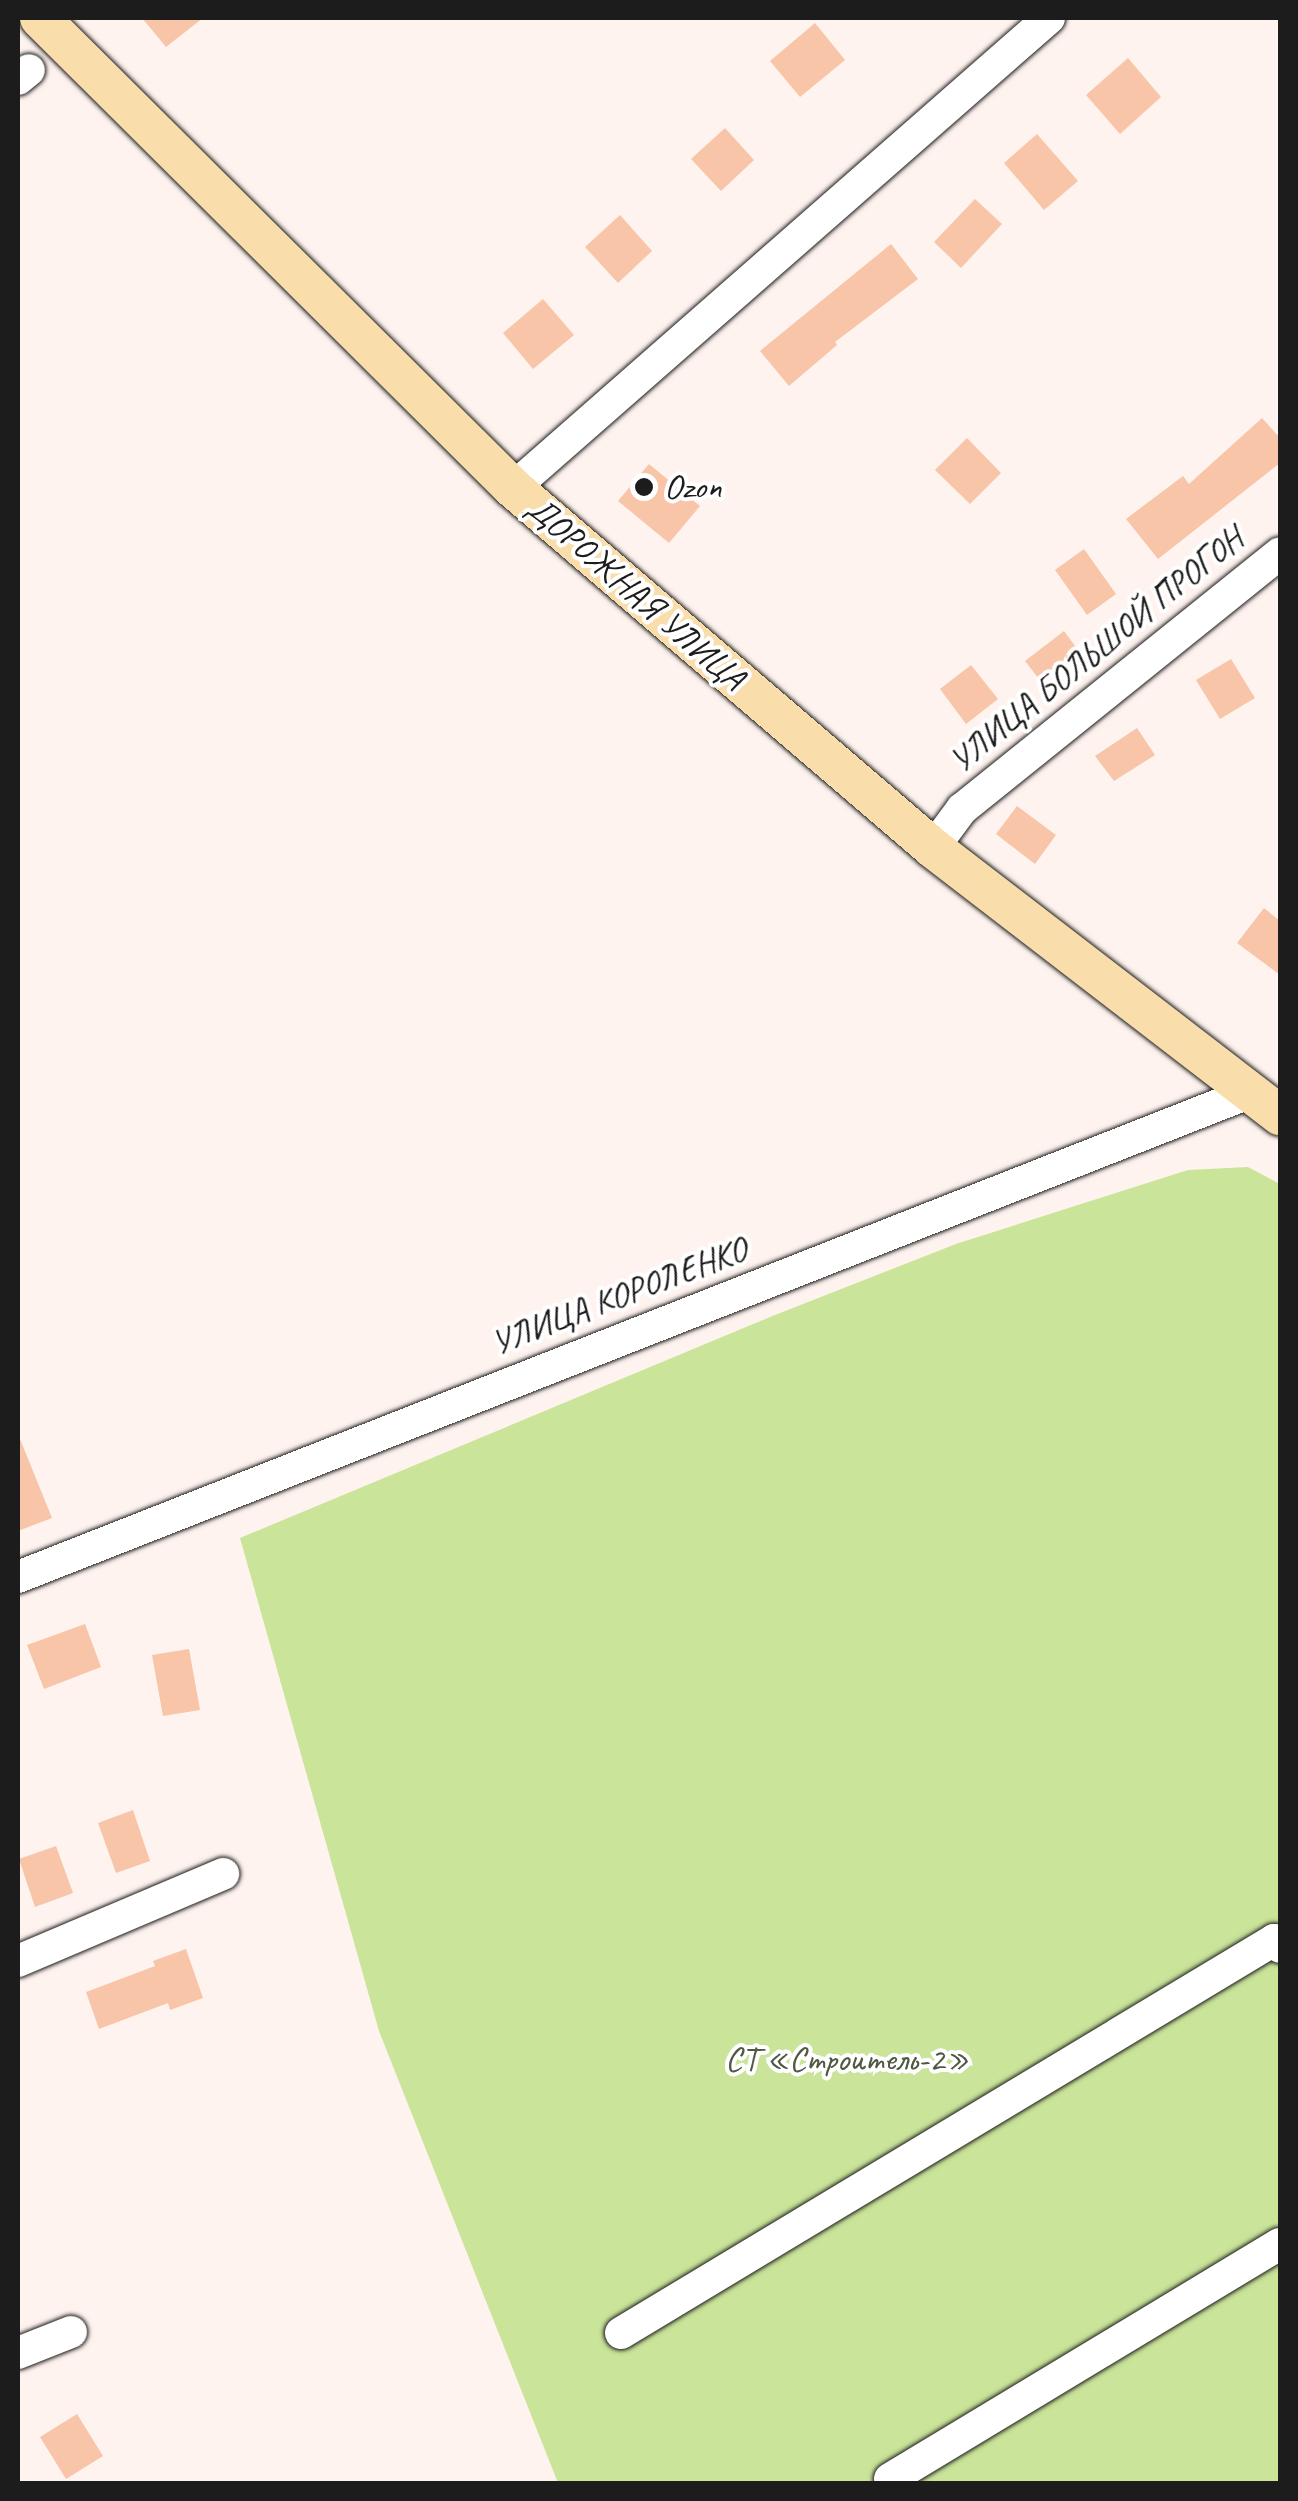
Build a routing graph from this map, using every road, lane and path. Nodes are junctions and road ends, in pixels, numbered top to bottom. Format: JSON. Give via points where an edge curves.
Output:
{"nodes":[{"id":1,"x":40,"y":18,"type":"edge"},
{"id":2,"x":1049,"y":18,"type":"edge"},
{"id":3,"x":513,"y":488,"type":"junction"},
{"id":4,"x":1280,"y":553,"type":"edge"},
{"id":5,"x":933,"y":848,"type":"junction"},
{"id":6,"x":1266,"y":1103,"type":"edge"},
{"id":7,"x":18,"y":1577,"type":"edge"},
{"id":8,"x":223,"y":1874,"type":"dead end"},
{"id":9,"x":1280,"y":1947,"type":"edge"},
{"id":10,"x":18,"y":1961,"type":"edge"},
{"id":11,"x":1280,"y":2244,"type":"edge"},
{"id":12,"x":71,"y":2332,"type":"dead end"},
{"id":13,"x":621,"y":2333,"type":"dead end"},
{"id":14,"x":18,"y":2353,"type":"edge"},
{"id":15,"x":890,"y":2479,"type":"dead end"}],
"edges":[{"from":1,"to":3,"type":"main road","name":"ДОРОЖНАЯ УЛИЦА"},
{"from":2,"to":3,"type":"street"},
{"from":3,"to":5,"type":"main road","name":"ДОРОЖНАЯ УЛИЦА"},
{"from":4,"to":5,"type":"street","name":"УЛИЦА БОЛЬШОЙ ПРОГОН","via":[[962,809]]},
{"from":5,"to":6,"type":"main road","name":"ДОРОЖНАЯ УЛИЦА"},
{"from":6,"to":7,"type":"street","name":"УЛИЦА КОРОЛЕНКО"},
{"from":8,"to":10,"type":"street"},
{"from":9,"to":13,"type":"street","via":[[1274,1940]]},
{"from":11,"to":15,"type":"street"},
{"from":12,"to":14,"type":"street"}]}
